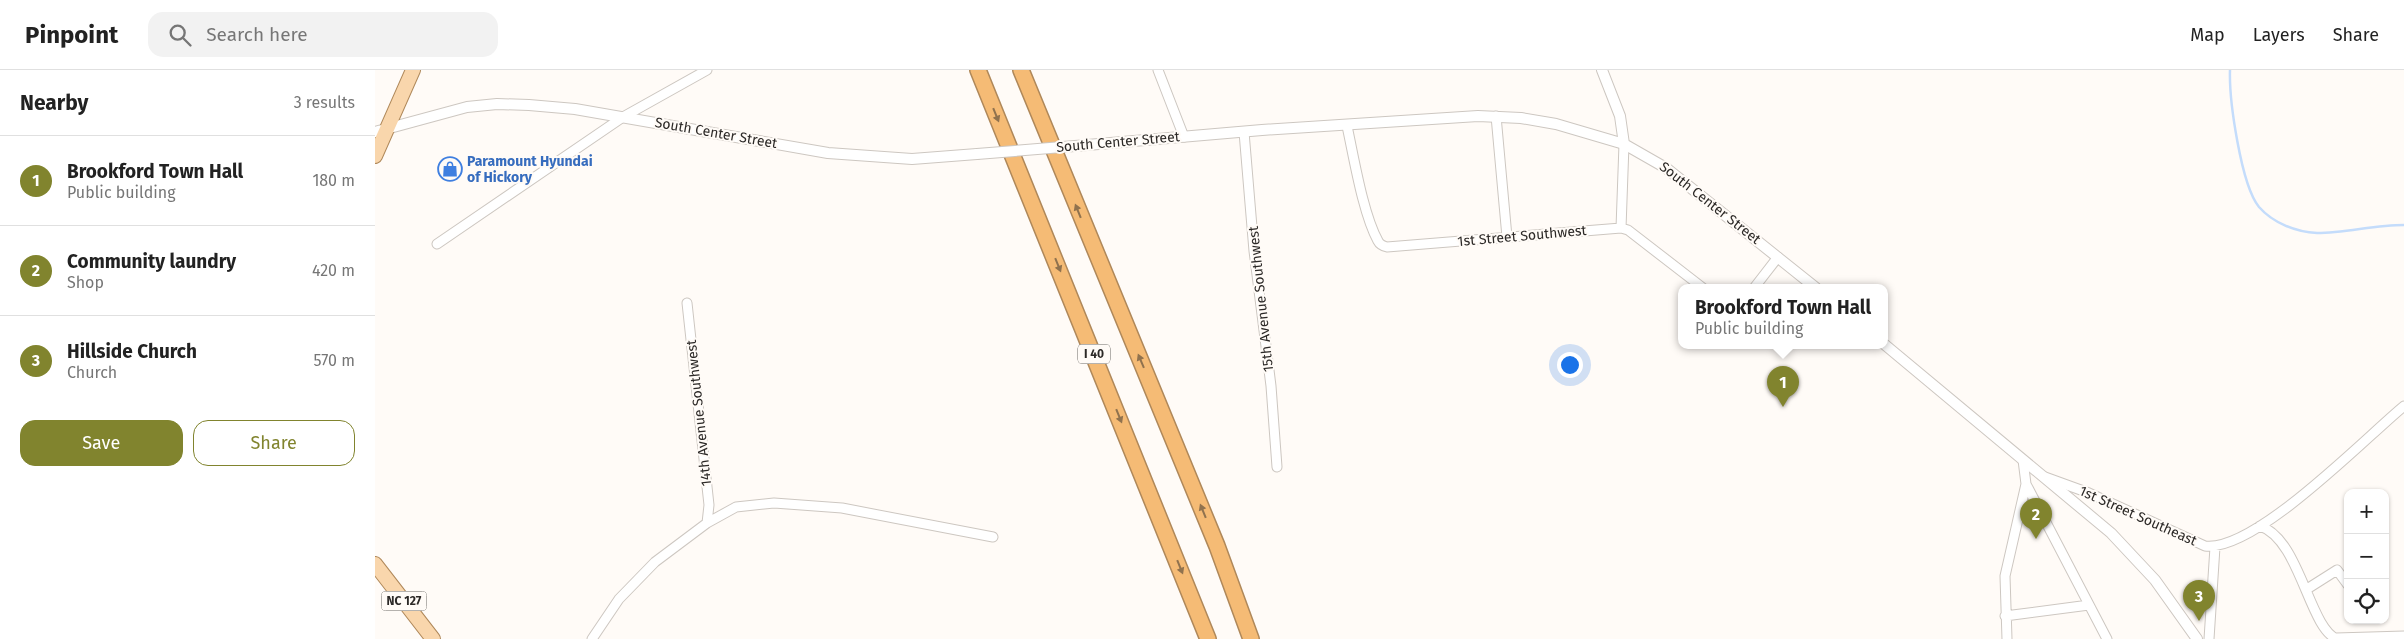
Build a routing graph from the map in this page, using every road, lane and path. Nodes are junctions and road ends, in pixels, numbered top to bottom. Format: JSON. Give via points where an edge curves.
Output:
{"nodes":[{"id":1,"x":413,"y":70,"type":"edge"},
{"id":2,"x":707,"y":70,"type":"edge"},
{"id":3,"x":978,"y":70,"type":"edge"},
{"id":4,"x":1021,"y":70,"type":"edge"},
{"id":5,"x":1157,"y":70,"type":"edge"},
{"id":6,"x":1602,"y":70,"type":"edge"},
{"id":7,"x":1496,"y":116,"type":"junction"},
{"id":8,"x":623,"y":117,"type":"junction"},
{"id":9,"x":1347,"y":126,"type":"junction"},
{"id":10,"x":381,"y":131,"type":"edge"},
{"id":11,"x":1244,"y":132,"type":"junction"},
{"id":12,"x":1184,"y":137,"type":"junction"},
{"id":13,"x":1624,"y":144,"type":"junction"},
{"id":14,"x":375,"y":156,"type":"edge"},
{"id":15,"x":1621,"y":228,"type":"junction"},
{"id":16,"x":1507,"y":237,"type":"junction"},
{"id":17,"x":437,"y":244,"type":"dead end"},
{"id":18,"x":1778,"y":257,"type":"junction"},
{"id":19,"x":1698,"y":284,"type":"edge"},
{"id":20,"x":1757,"y":284,"type":"edge"},
{"id":21,"x":1811,"y":284,"type":"edge"},
{"id":22,"x":687,"y":303,"type":"dead end"},
{"id":23,"x":1888,"y":347,"type":"edge"},
{"id":24,"x":2404,"y":406,"type":"edge"},
{"id":25,"x":2023,"y":460,"type":"junction"},
{"id":26,"x":1277,"y":467,"type":"dead end"},
{"id":27,"x":2043,"y":476,"type":"junction"},
{"id":28,"x":2026,"y":484,"type":"junction"},
{"id":29,"x":707,"y":523,"type":"junction"},
{"id":30,"x":2260,"y":526,"type":"junction"},
{"id":31,"x":993,"y":537,"type":"dead end"},
{"id":32,"x":2215,"y":547,"type":"junction"},
{"id":33,"x":375,"y":564,"type":"edge"},
{"id":34,"x":2344,"y":580,"type":"edge"},
{"id":35,"x":2307,"y":589,"type":"junction"},
{"id":36,"x":2089,"y":605,"type":"junction"},
{"id":37,"x":1240,"y":607,"type":"junction"},
{"id":38,"x":2005,"y":616,"type":"junction"},
{"id":39,"x":2404,"y":636,"type":"edge"},
{"id":40,"x":433,"y":639,"type":"edge"},
{"id":41,"x":592,"y":639,"type":"edge"},
{"id":42,"x":1208,"y":639,"type":"edge"},
{"id":43,"x":1251,"y":639,"type":"edge"},
{"id":44,"x":1258,"y":639,"type":"edge"},
{"id":45,"x":2007,"y":639,"type":"edge"},
{"id":46,"x":2107,"y":639,"type":"edge"},
{"id":47,"x":2197,"y":639,"type":"edge"},
{"id":48,"x":2209,"y":639,"type":"edge"},
{"id":49,"x":2337,"y":639,"type":"edge"}],
"edges":[{"from":1,"to":10,"type":"main road"},
{"from":2,"to":8,"type":"street"},
{"from":3,"to":42,"type":"highway","number":"I 40","one_way":true},
{"from":37,"to":4,"type":"highway","one_way":true},
{"from":5,"to":12,"type":"street"},
{"from":6,"to":13,"type":"street","via":[[1620,116]]},
{"from":7,"to":9,"type":"street","name":"South Center Street"},
{"from":7,"to":13,"type":"street","name":"South Center Street","via":[[1556,124]]},
{"from":7,"to":16,"type":"street"},
{"from":8,"to":10,"type":"street","name":"South Center Street","via":[[562,107],[497,104],[467,108]]},
{"from":8,"to":12,"type":"street","name":"South Center Street","bridge":true,"via":[[870,158],[912,159]]},
{"from":8,"to":17,"type":"street"},
{"from":9,"to":11,"type":"street","name":"South Center Street"},
{"from":9,"to":16,"type":"street","name":"1st Street Southwest","via":[[1378,241],[1387,247]]},
{"from":10,"to":14,"type":"main road"},
{"from":11,"to":12,"type":"street","name":"South Center Street"},
{"from":11,"to":26,"type":"street","name":"15th Avenue Southwest"},
{"from":13,"to":15,"type":"street"},
{"from":13,"to":18,"type":"street","name":"South Center Street","via":[[1681,178]]},
{"from":15,"to":16,"type":"street","name":"1st Street Southwest"},
{"from":15,"to":19,"type":"street","via":[[1628,230]]},
{"from":18,"to":20,"type":"street"},
{"from":18,"to":21,"type":"street","name":"South Center Street"},
{"from":22,"to":29,"type":"street","name":"14th Avenue Southwest","via":[[707,485]]},
{"from":23,"to":25,"type":"street"},
{"from":24,"to":30,"type":"street","name":"1st Street Southeast","via":[[2301,496]]},
{"from":25,"to":27,"type":"street"},
{"from":25,"to":28,"type":"street"},
{"from":27,"to":32,"type":"street","name":"1st Street Southeast","via":[[2089,493],[2205,546]]},
{"from":27,"to":47,"type":"street","via":[[2136,558],[2168,596]]},
{"from":28,"to":36,"type":"street"},
{"from":28,"to":38,"type":"street","via":[[2005,576]]},
{"from":29,"to":31,"type":"street","via":[[736,507],[763,503],[795,504],[859,510]]},
{"from":29,"to":41,"type":"street","via":[[636,580]]},
{"from":30,"to":32,"type":"street","name":"1st Street Southeast","via":[[2232,542]]},
{"from":30,"to":35,"type":"street","via":[[2285,550]]},
{"from":32,"to":48,"type":"street"},
{"from":33,"to":40,"type":"main road","number":"NC 127"},
{"from":34,"to":35,"type":"street","via":[[2337,570]]},
{"from":35,"to":49,"type":"street","via":[[2325,632]]},
{"from":36,"to":38,"type":"street"},
{"from":36,"to":46,"type":"street"},
{"from":37,"to":43,"type":"highway"},
{"from":37,"to":44,"type":"highway"},
{"from":38,"to":45,"type":"street"},
{"from":39,"to":49,"type":"street"}]}
